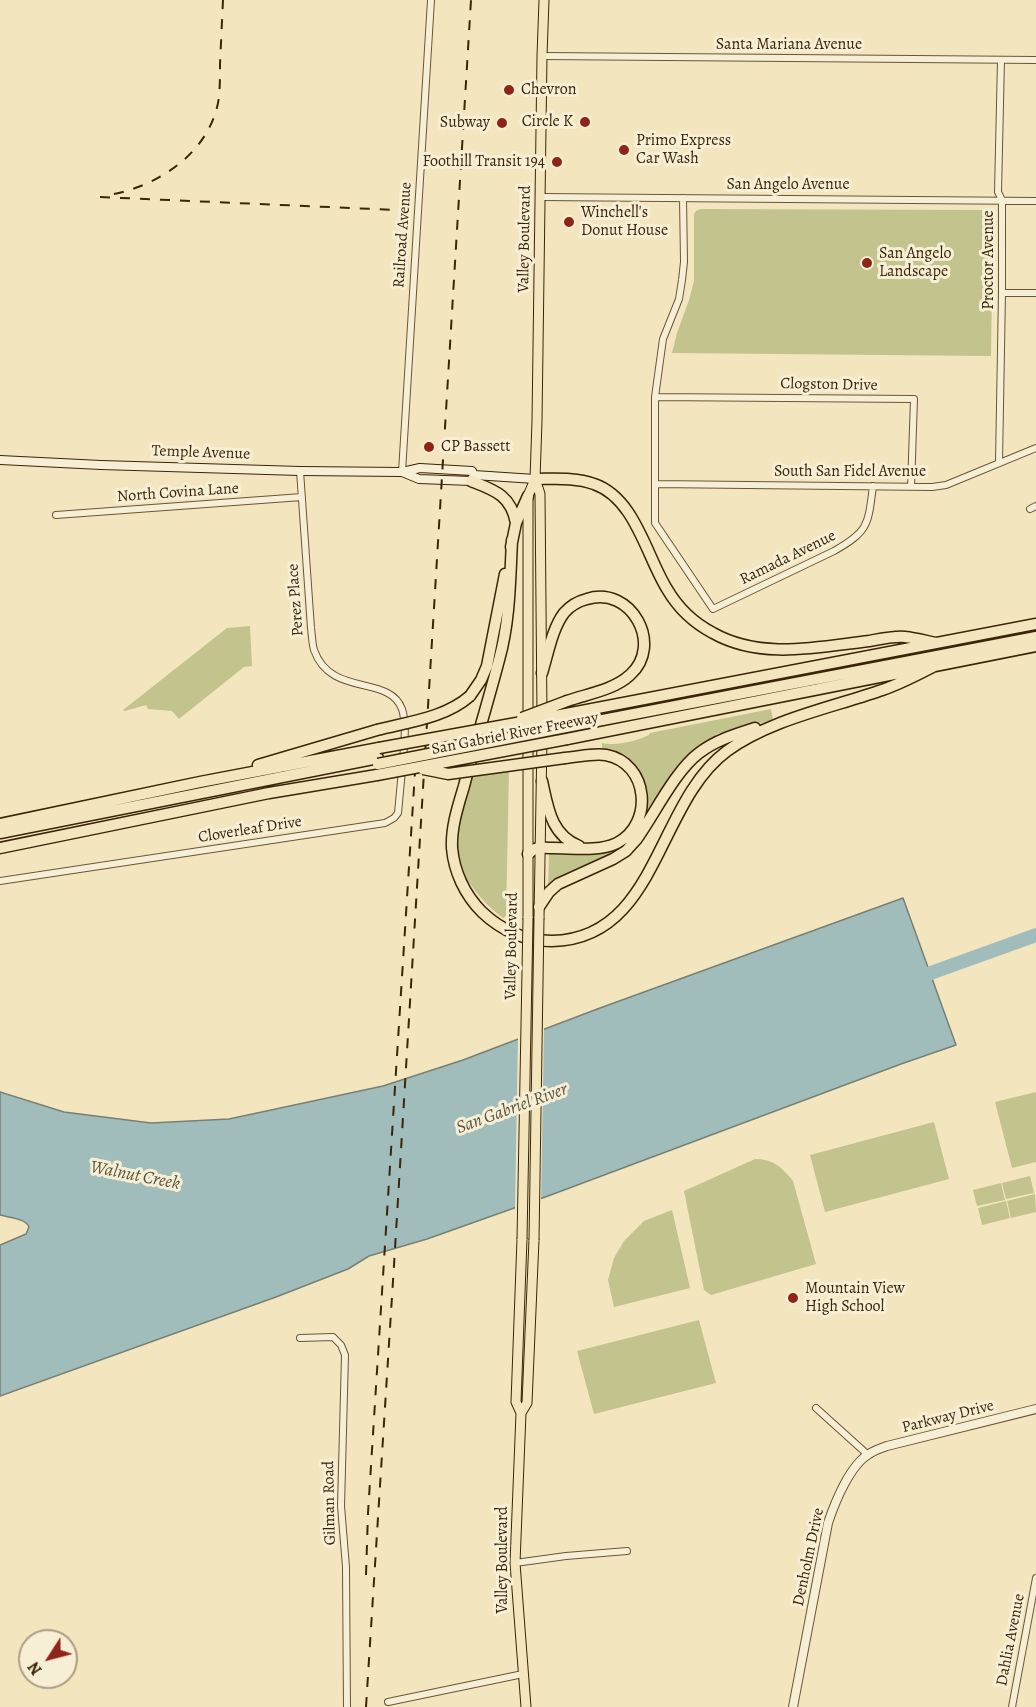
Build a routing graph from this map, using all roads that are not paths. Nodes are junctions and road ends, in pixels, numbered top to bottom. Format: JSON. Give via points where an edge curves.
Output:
{"nodes":[{"id":1,"x":431,"y":0,"type":"edge"},
{"id":2,"x":544,"y":0,"type":"edge"},
{"id":3,"x":542,"y":56,"type":"junction"},
{"id":4,"x":1001,"y":60,"type":"junction"},
{"id":5,"x":1036,"y":60,"type":"edge"},
{"id":6,"x":540,"y":197,"type":"junction"},
{"id":7,"x":683,"y":198,"type":"junction"},
{"id":8,"x":1002,"y":200,"type":"junction"},
{"id":9,"x":1036,"y":201,"type":"edge"},
{"id":10,"x":1002,"y":293,"type":"junction"},
{"id":11,"x":1036,"y":293,"type":"edge"},
{"id":12,"x":655,"y":397,"type":"junction"},
{"id":13,"x":1036,"y":448,"type":"edge"},
{"id":14,"x":0,"y":460,"type":"edge"},
{"id":15,"x":999,"y":462,"type":"junction"},
{"id":16,"x":300,"y":471,"type":"junction"},
{"id":17,"x":402,"y":472,"type":"junction"},
{"id":18,"x":473,"y":478,"type":"junction"},
{"id":19,"x":535,"y":478,"type":"junction"},
{"id":20,"x":656,"y":484,"type":"junction"},
{"id":21,"x":873,"y":486,"type":"junction"},
{"id":22,"x":911,"y":487,"type":"junction"},
{"id":23,"x":528,"y":496,"type":"junction"},
{"id":24,"x":302,"y":497,"type":"junction"},
{"id":25,"x":56,"y":515,"type":"dead end"},
{"id":26,"x":516,"y":523,"type":"junction"},
{"id":27,"x":512,"y":540,"type":"junction"},
{"id":28,"x":1036,"y":624,"type":"edge"},
{"id":29,"x":1036,"y":632,"type":"edge"},
{"id":30,"x":1036,"y":637,"type":"edge"},
{"id":31,"x":936,"y":643,"type":"junction"},
{"id":32,"x":977,"y":646,"type":"junction"},
{"id":33,"x":1036,"y":646,"type":"edge"},
{"id":34,"x":937,"y":665,"type":"junction"},
{"id":35,"x":542,"y":673,"type":"junction"},
{"id":36,"x":402,"y":710,"type":"joint"},
{"id":37,"x":798,"y":717,"type":"junction"},
{"id":38,"x":566,"y":721,"type":"junction"},
{"id":39,"x":497,"y":728,"type":"junction"},
{"id":40,"x":378,"y":761,"type":"junction"},
{"id":41,"x":417,"y":768,"type":"junction"},
{"id":42,"x":200,"y":782,"type":"junction"},
{"id":43,"x":543,"y":782,"type":"junction"},
{"id":44,"x":0,"y":824,"type":"edge"},
{"id":45,"x":0,"y":832,"type":"edge"},
{"id":46,"x":0,"y":838,"type":"edge"},
{"id":47,"x":0,"y":848,"type":"edge"},
{"id":48,"x":541,"y":848,"type":"junction"},
{"id":49,"x":585,"y":848,"type":"junction"},
{"id":50,"x":528,"y":855,"type":"junction"},
{"id":51,"x":0,"y":881,"type":"edge"},
{"id":52,"x":539,"y":913,"type":"junction"},
{"id":53,"x":300,"y":1338,"type":"dead end"},
{"id":54,"x":816,"y":1408,"type":"dead end"},
{"id":55,"x":1035,"y":1412,"type":"edge"},
{"id":56,"x":521,"y":1413,"type":"junction"},
{"id":57,"x":867,"y":1454,"type":"junction"},
{"id":58,"x":627,"y":1551,"type":"dead end"},
{"id":59,"x":515,"y":1563,"type":"junction"},
{"id":60,"x":1036,"y":1578,"type":"edge"},
{"id":61,"x":523,"y":1674,"type":"junction"},
{"id":62,"x":388,"y":1702,"type":"dead end"},
{"id":63,"x":347,"y":1707,"type":"edge"},
{"id":64,"x":526,"y":1707,"type":"edge"},
{"id":65,"x":793,"y":1707,"type":"edge"},
{"id":66,"x":1012,"y":1707,"type":"edge"}],
"edges":[{"from":1,"to":17,"type":"street","name":"Railroad Avenue"},
{"from":2,"to":3,"type":"main road","name":"Valley Boulevard"},
{"from":3,"to":4,"type":"street","name":"Santa Mariana Avenue"},
{"from":3,"to":6,"type":"main road","name":"Valley Boulevard"},
{"from":4,"to":5,"type":"street","name":"Santa Mariana Avenue"},
{"from":4,"to":8,"type":"street","name":"Proctor Avenue","via":[[998,192]]},
{"from":6,"to":7,"type":"street","name":"San Angelo Avenue"},
{"from":6,"to":19,"type":"main road","name":"Valley Boulevard"},
{"from":7,"to":8,"type":"street","name":"San Angelo Avenue"},
{"from":7,"to":12,"type":"street","via":[[682,280],[663,339]]},
{"from":8,"to":9,"type":"street","name":"San Angelo Avenue"},
{"from":8,"to":10,"type":"street","name":"Proctor Avenue"},
{"from":10,"to":11,"type":"street"},
{"from":10,"to":15,"type":"street","name":"Proctor Avenue"},
{"from":12,"to":20,"type":"street"},
{"from":12,"to":22,"type":"street","name":"Clogston Drive","via":[[914,399]]},
{"from":13,"to":15,"type":"street","name":"South San Fidel Avenue"},
{"from":14,"to":16,"type":"main road","name":"Temple Avenue"},
{"from":15,"to":22,"type":"street","name":"South San Fidel Avenue","via":[[946,485]]},
{"from":16,"to":17,"type":"main road","name":"Temple Avenue"},
{"from":16,"to":24,"type":"street","name":"Perez Place"},
{"from":17,"to":18,"type":"main road","name":"Temple Avenue","via":[[419,478]]},
{"from":18,"to":19,"type":"main road","name":"Temple Avenue"},
{"from":18,"to":26,"type":"highway","via":[[505,498]]},
{"from":19,"to":23,"type":"main road","name":"Valley Boulevard"},
{"from":19,"to":31,"type":"highway","via":[[587,482],[613,495],[627,511],[673,598],[696,622],[729,641],[777,650],[904,637]]},
{"from":19,"to":35,"type":"main road","name":"Valley Boulevard","via":[[540,494]]},
{"from":20,"to":21,"type":"street","name":"South San Fidel Avenue"},
{"from":20,"to":21,"type":"street","name":"Ramada Avenue","via":[[655,523],[713,609],[854,540],[867,523]]},
{"from":21,"to":22,"type":"street","name":"South San Fidel Avenue"},
{"from":23,"to":26,"type":"highway"},
{"from":23,"to":50,"type":"main road","name":"Valley Boulevard"},
{"from":24,"to":25,"type":"street","name":"North Covina Lane"},
{"from":24,"to":36,"type":"street","name":"Perez Place","via":[[314,651],[336,677],[386,692]]},
{"from":26,"to":27,"type":"highway"},
{"from":27,"to":37,"type":"highway","via":[[507,625],[454,821],[452,845],[456,869],[467,893],[505,930],[535,940],[560,941],[610,922],[637,892],[683,805],[713,763],[748,737]]},
{"from":27,"to":42,"type":"highway","bridge":true,"via":[[487,666],[470,696],[436,715]]},
{"from":28,"to":32,"type":"highway","name":"San Gabriel River Freeway"},
{"from":29,"to":32,"type":"highway"},
{"from":30,"to":32,"type":"highway"},
{"from":31,"to":32,"type":"highway","name":"San Gabriel River Freeway"},
{"from":31,"to":38,"type":"highway","name":"San Gabriel River Freeway"},
{"from":32,"to":33,"type":"highway","name":"San Gabriel River Freeway"},
{"from":32,"to":34,"type":"highway","name":"San Gabriel River Freeway"},
{"from":32,"to":38,"type":"highway"},
{"from":34,"to":37,"type":"highway","via":[[882,691]]},
{"from":34,"to":41,"type":"highway","name":"San Gabriel River Freeway","bridge":true},
{"from":35,"to":39,"type":"highway","bridge":true,"via":[[556,629],[573,605],[591,597],[605,597],[631,610],[638,619],[644,636],[643,654],[629,677]]},
{"from":35,"to":43,"type":"main road","name":"Valley Boulevard"},
{"from":36,"to":51,"type":"street","name":"Cloverleaf Drive","via":[[405,731],[398,813],[385,823]]},
{"from":37,"to":52,"type":"highway","via":[[727,737],[699,753],[683,768],[626,851],[558,884],[549,892]]},
{"from":38,"to":39,"type":"highway","name":"San Gabriel River Freeway","bridge":true},
{"from":38,"to":40,"type":"highway","bridge":true},
{"from":39,"to":40,"type":"highway","name":"San Gabriel River Freeway","bridge":true},
{"from":40,"to":41,"type":"highway","name":"San Gabriel River Freeway","bridge":true},
{"from":40,"to":42,"type":"highway","name":"San Gabriel River Freeway"},
{"from":40,"to":45,"type":"highway"},
{"from":40,"to":46,"type":"highway"},
{"from":40,"to":47,"type":"highway","name":"San Gabriel River Freeway","via":[[269,794]]},
{"from":41,"to":49,"type":"highway","bridge":true,"via":[[448,774],[594,754],[618,759],[632,771],[641,789],[640,818],[627,836],[609,846]]},
{"from":42,"to":44,"type":"highway","name":"San Gabriel River Freeway"},
{"from":43,"to":48,"type":"main road","name":"Valley Boulevard"},
{"from":43,"to":49,"type":"highway","via":[[553,824],[569,841]]},
{"from":48,"to":49,"type":"highway"},
{"from":48,"to":50,"type":"highway"},
{"from":48,"to":52,"type":"main road","name":"Valley Boulevard"},
{"from":50,"to":56,"type":"main road","name":"Valley Boulevard","bridge":true,"via":[[516,1402]]},
{"from":52,"to":56,"type":"main road","name":"Valley Boulevard","bridge":true,"via":[[534,1240],[527,1403]]},
{"from":53,"to":63,"type":"street","name":"Gilman Road","via":[[333,1337],[345,1355],[341,1506],[346,1567]]},
{"from":54,"to":57,"type":"street"},
{"from":55,"to":57,"type":"street","name":"Parkway Drive"},
{"from":56,"to":59,"type":"main road","name":"Valley Boulevard"},
{"from":57,"to":65,"type":"street","name":"Denholm Drive","via":[[843,1488],[828,1523]]},
{"from":58,"to":59,"type":"street"},
{"from":59,"to":61,"type":"main road","name":"Valley Boulevard"},
{"from":60,"to":66,"type":"street","name":"Dahlia Avenue"},
{"from":61,"to":62,"type":"street"},
{"from":61,"to":64,"type":"main road","name":"Valley Boulevard"}]}
